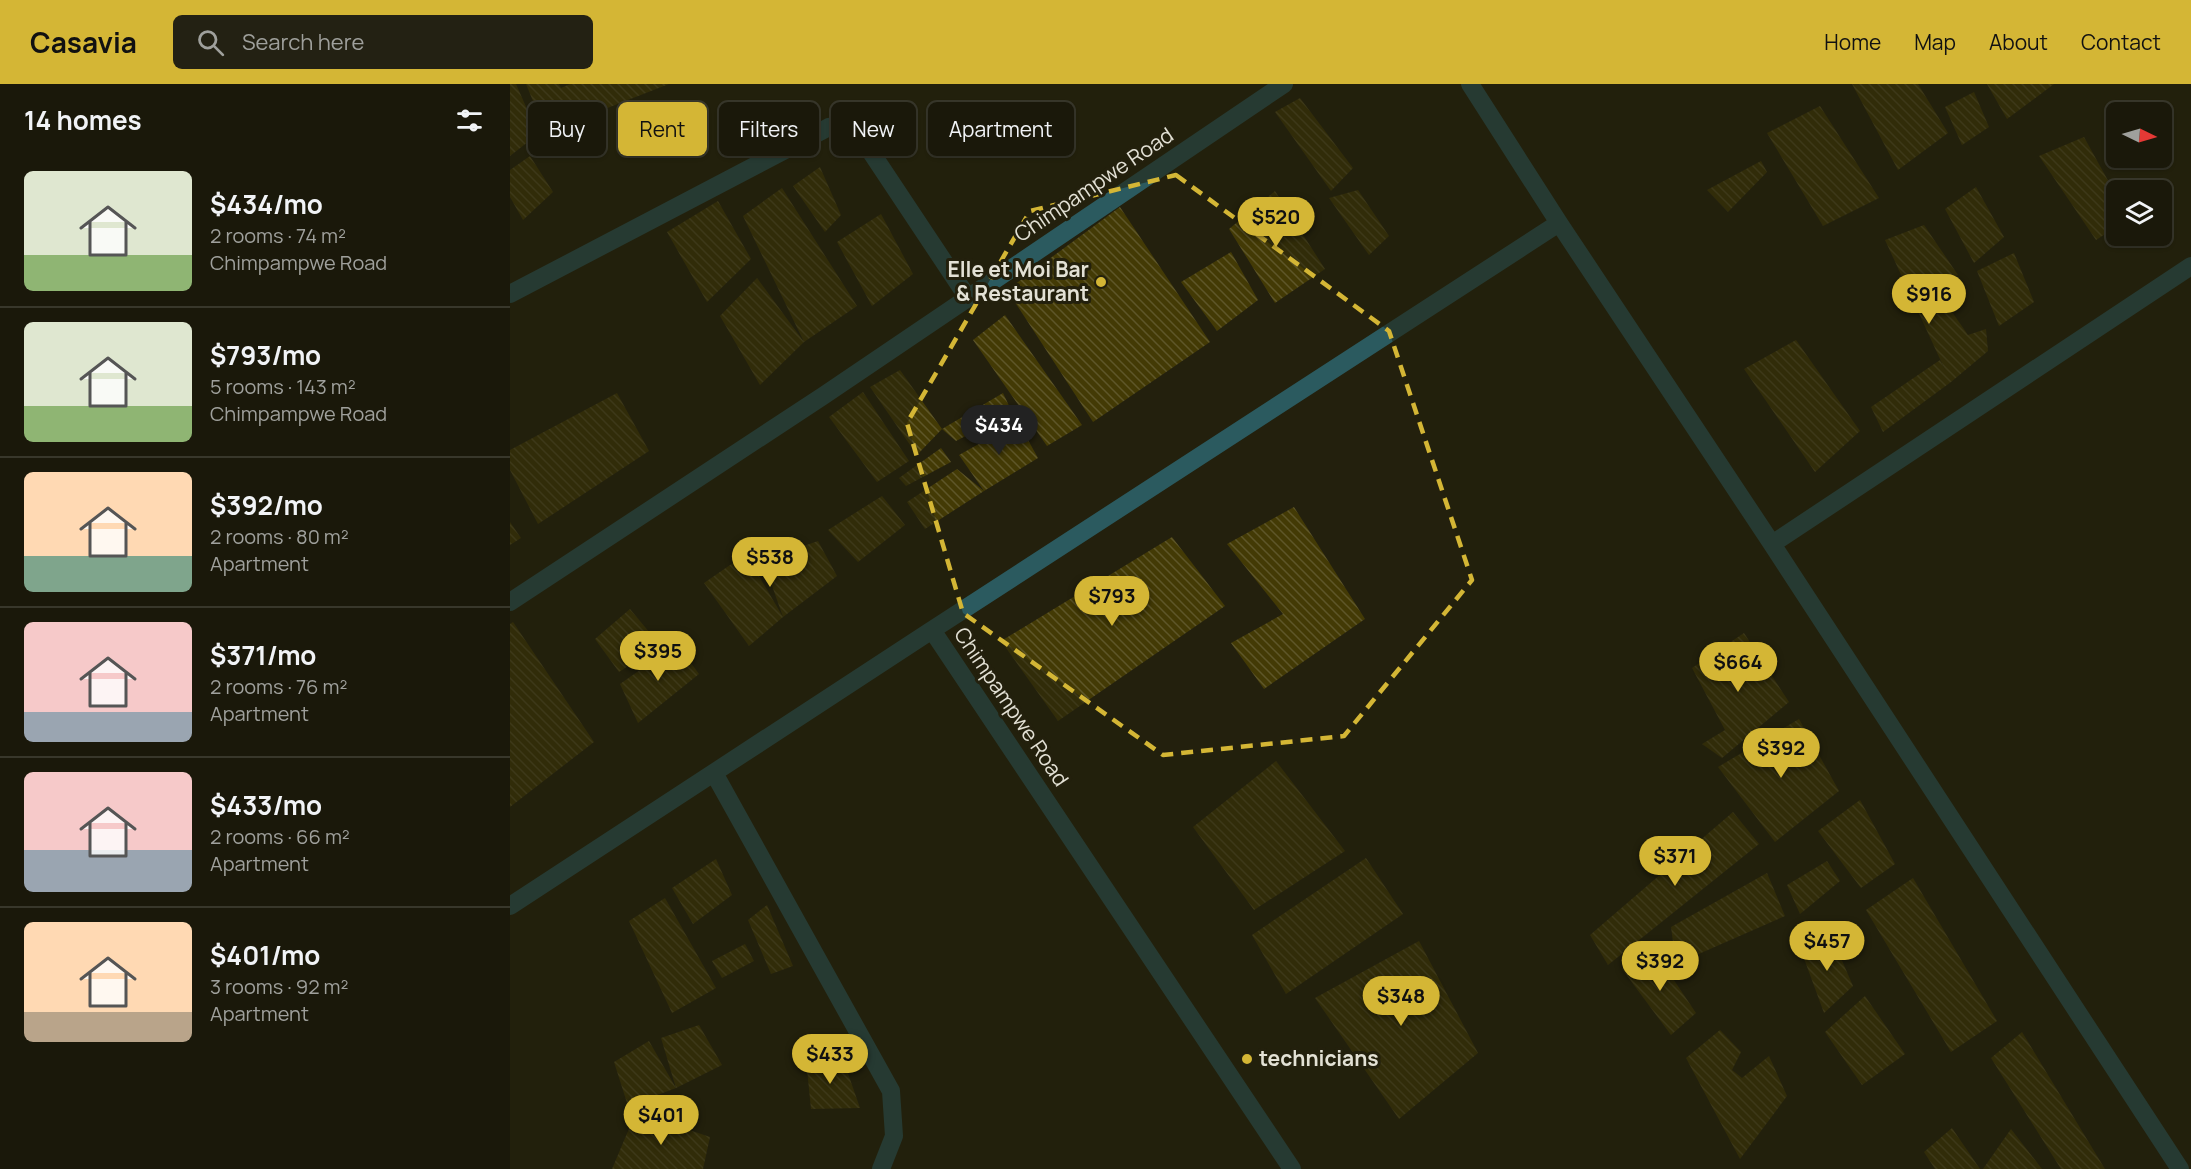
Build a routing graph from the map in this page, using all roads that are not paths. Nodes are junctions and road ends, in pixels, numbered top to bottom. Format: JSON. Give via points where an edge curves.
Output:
{"nodes":[{"id":1,"x":1284,"y":84,"type":"edge"},
{"id":2,"x":1470,"y":84,"type":"edge"},
{"id":3,"x":1558,"y":223,"type":"junction"},
{"id":4,"x":2191,"y":266,"type":"edge"},
{"id":5,"x":510,"y":294,"type":"edge"},
{"id":6,"x":968,"y":298,"type":"junction"},
{"id":7,"x":1772,"y":544,"type":"junction"},
{"id":8,"x":510,"y":602,"type":"edge"},
{"id":9,"x":932,"y":630,"type":"junction"},
{"id":10,"x":714,"y":773,"type":"junction"},
{"id":11,"x":510,"y":906,"type":"edge"},
{"id":12,"x":880,"y":1169,"type":"edge"},
{"id":13,"x":1292,"y":1169,"type":"edge"},
{"id":14,"x":2180,"y":1169,"type":"edge"}],
"edges":[{"from":1,"to":6,"type":"street","name":"Chimpampwe Road"},
{"from":2,"to":3,"type":"street"},
{"from":3,"to":7,"type":"street"},
{"from":3,"to":9,"type":"street"},
{"from":4,"to":7,"type":"street"},
{"from":5,"to":6,"type":"street","via":[[829,127],[843,125],[855,128]]},
{"from":6,"to":8,"type":"street","name":"Chimpampwe Road"},
{"from":7,"to":14,"type":"street"},
{"from":9,"to":10,"type":"street","name":"Chimpampwe Road"},
{"from":9,"to":13,"type":"street","name":"Chimpampwe Road"},
{"from":10,"to":11,"type":"street","name":"Chimpampwe Road"},
{"from":10,"to":12,"type":"street","via":[[891,1091],[894,1136]]}]}
